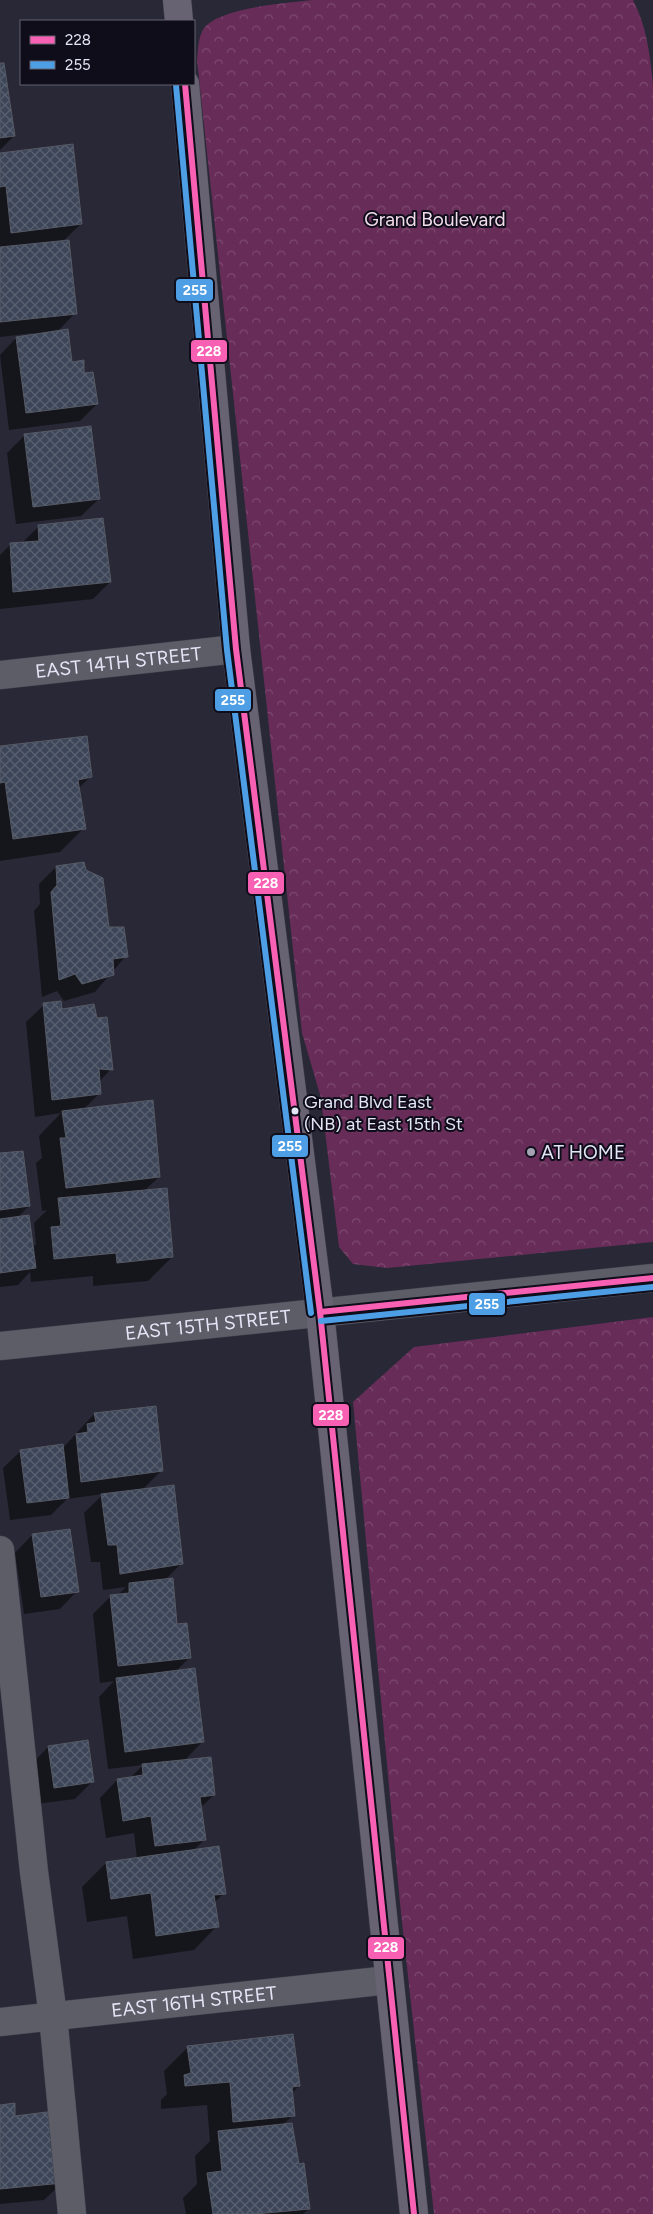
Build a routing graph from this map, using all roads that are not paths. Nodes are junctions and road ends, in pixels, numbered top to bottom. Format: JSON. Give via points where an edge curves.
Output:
{"nodes":[{"id":1,"x":178,"y":0,"type":"edge"},
{"id":2,"x":179,"y":20,"type":"edge"},
{"id":3,"x":185,"y":85,"type":"edge"},
{"id":4,"x":236,"y":649,"type":"junction"},
{"id":5,"x":0,"y":675,"type":"edge"},
{"id":6,"x":653,"y":1278,"type":"edge"},
{"id":7,"x":320,"y":1312,"type":"junction"},
{"id":8,"x":0,"y":1346,"type":"edge"},
{"id":9,"x":0,"y":1550,"type":"edge"},
{"id":10,"x":8,"y":1684,"type":"edge"},
{"id":11,"x":389,"y":1980,"type":"junction"},
{"id":12,"x":53,"y":2016,"type":"junction"},
{"id":13,"x":0,"y":2022,"type":"edge"},
{"id":14,"x":72,"y":2214,"type":"edge"},
{"id":15,"x":414,"y":2214,"type":"edge"}],
"edges":[{"from":1,"to":2,"type":"main road"},
{"from":3,"to":4,"type":"main road"},
{"from":4,"to":5,"type":"street","name":"EAST 14TH STREET"},
{"from":4,"to":7,"type":"main road"},
{"from":6,"to":7,"type":"street","name":"EAST 15TH STREET"},
{"from":7,"to":8,"type":"street","name":"EAST 15TH STREET"},
{"from":7,"to":11,"type":"main road"},
{"from":9,"to":10,"type":"street"},
{"from":10,"to":12,"type":"street"},
{"from":11,"to":12,"type":"street","name":"EAST 16TH STREET"},
{"from":11,"to":15,"type":"main road"},
{"from":12,"to":13,"type":"street","name":"EAST 16TH STREET"},
{"from":12,"to":14,"type":"street"}]}
